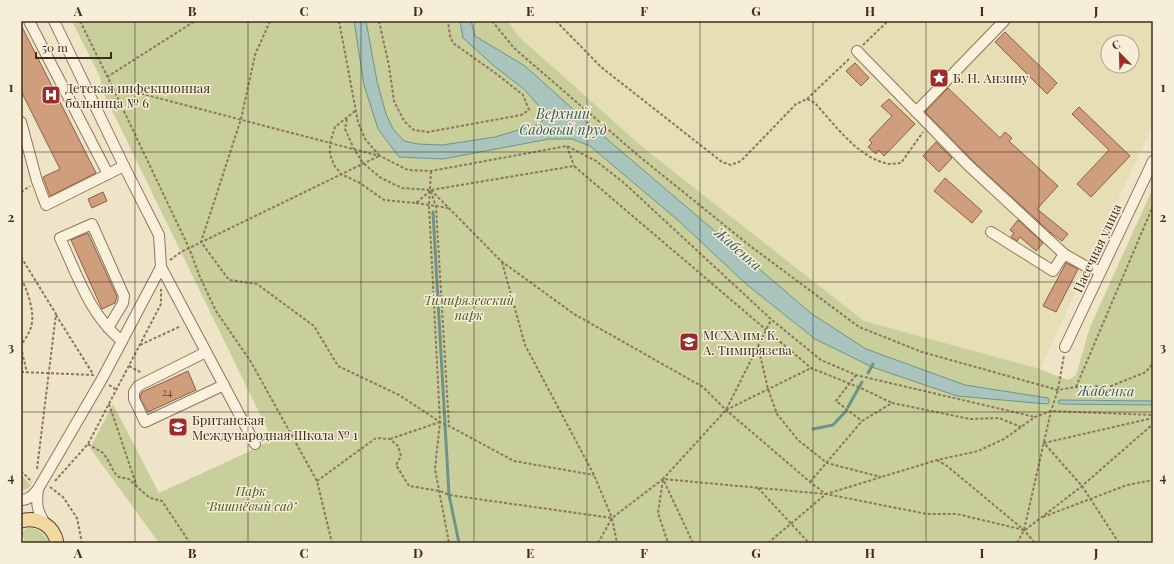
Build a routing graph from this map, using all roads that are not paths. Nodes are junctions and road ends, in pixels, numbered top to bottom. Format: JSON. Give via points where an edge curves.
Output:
{"nodes":[{"id":1,"x":28,"y":21,"type":"edge"},
{"id":2,"x":54,"y":21,"type":"edge"},
{"id":3,"x":1004,"y":21,"type":"edge"},
{"id":4,"x":857,"y":51,"type":"road end"},
{"id":5,"x":916,"y":112,"type":"junction"},
{"id":6,"x":21,"y":122,"type":"edge"},
{"id":7,"x":1153,"y":161,"type":"edge"},
{"id":8,"x":124,"y":166,"type":"junction"},
{"id":9,"x":108,"y":174,"type":"junction"},
{"id":10,"x":992,"y":232,"type":"dead end"},
{"id":11,"x":1064,"y":254,"type":"junction"},
{"id":12,"x":161,"y":267,"type":"junction"},
{"id":13,"x":1101,"y":271,"type":"junction"},
{"id":14,"x":108,"y":328,"type":"junction"},
{"id":15,"x":122,"y":341,"type":"junction"},
{"id":16,"x":1065,"y":346,"type":"road end"},
{"id":17,"x":206,"y":352,"type":"junction"},
{"id":18,"x":224,"y":385,"type":"junction"},
{"id":19,"x":255,"y":444,"type":"dead end"},
{"id":20,"x":40,"y":484,"type":"junction"},
{"id":21,"x":21,"y":500,"type":"edge"},
{"id":22,"x":21,"y":521,"type":"edge"},
{"id":23,"x":46,"y":525,"type":"junction"},
{"id":24,"x":57,"y":543,"type":"edge"}],
"edges":[{"from":1,"to":9,"type":"street"},
{"from":2,"to":8,"type":"street"},
{"from":3,"to":5,"type":"street"},
{"from":4,"to":5,"type":"street"},
{"from":5,"to":11,"type":"street","via":[[968,165]]},
{"from":6,"to":9,"type":"street","via":[[46,205]]},
{"from":7,"to":13,"type":"street","name":"Пасечная улица"},
{"from":8,"to":9,"type":"street"},
{"from":8,"to":12,"type":"street","via":[[160,235]]},
{"from":10,"to":11,"type":"street","via":[[1053,271]]},
{"from":11,"to":13,"type":"street"},
{"from":12,"to":15,"type":"street"},
{"from":12,"to":17,"type":"street"},
{"from":13,"to":16,"type":"street","name":"Пасечная улица"},
{"from":14,"to":14,"type":"street","via":[[95,312],[60,238],[92,224],[124,296],[123,303]]},
{"from":14,"to":15,"type":"street"},
{"from":15,"to":20,"type":"street","via":[[98,377]]},
{"from":17,"to":18,"type":"street"},
{"from":17,"to":18,"type":"street","via":[[138,386],[134,392],[134,399],[145,422]]},
{"from":18,"to":19,"type":"street"},
{"from":20,"to":21,"type":"street","via":[[33,495]]},
{"from":20,"to":23,"type":"street","via":[[37,507]]},
{"from":22,"to":23,"type":"main road","via":[[32,520]]},
{"from":23,"to":24,"type":"main road","via":[[54,533]]}]}
